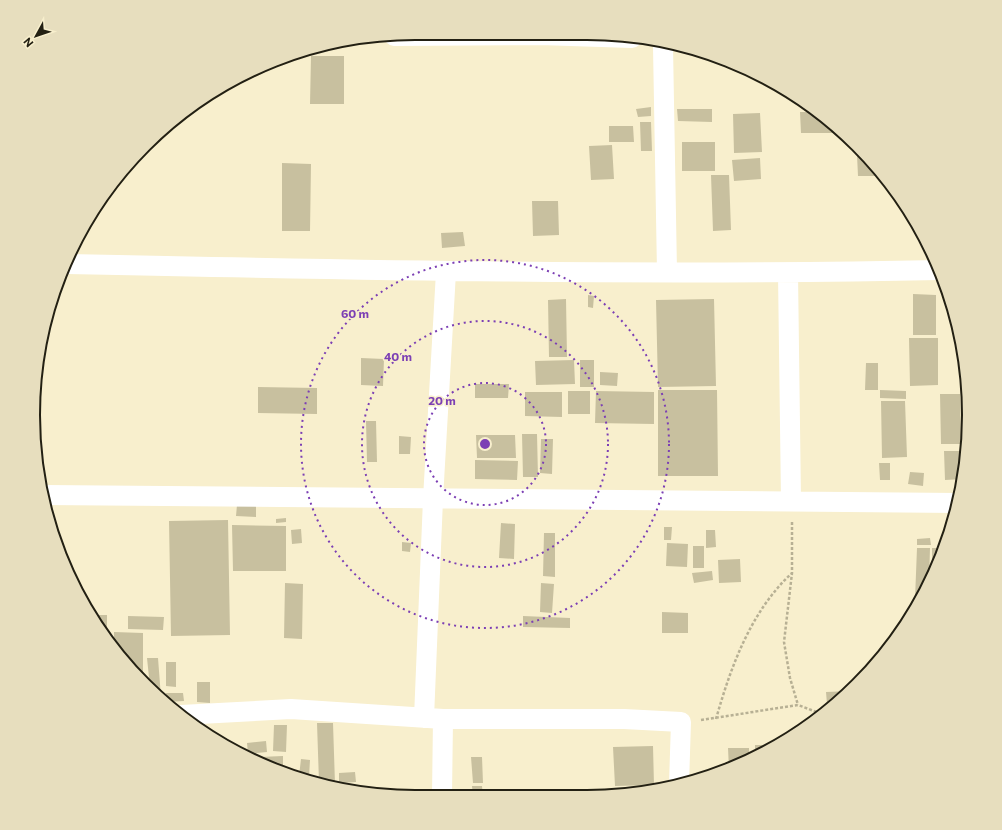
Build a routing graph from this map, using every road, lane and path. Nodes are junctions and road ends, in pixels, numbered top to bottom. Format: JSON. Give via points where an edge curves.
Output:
{"nodes":[{"id":1,"x":663,"y":48,"type":"edge"},
{"id":2,"x":72,"y":264,"type":"edge"},
{"id":3,"x":933,"y":270,"type":"edge"},
{"id":4,"x":446,"y":272,"type":"junction"},
{"id":5,"x":667,"y":272,"type":"junction"},
{"id":6,"x":788,"y":273,"type":"junction"},
{"id":7,"x":49,"y":495,"type":"edge"},
{"id":8,"x":433,"y":499,"type":"junction"},
{"id":9,"x":791,"y":501,"type":"junction"},
{"id":10,"x":951,"y":503,"type":"edge"},
{"id":11,"x":792,"y":573,"type":"junction"},
{"id":12,"x":798,"y":705,"type":"junction"},
{"id":13,"x":816,"y":712,"type":"edge"},
{"id":14,"x":195,"y":719,"type":"edge"},
{"id":15,"x":433,"y":719,"type":"junction"},
{"id":16,"x":716,"y":719,"type":"junction"},
{"id":17,"x":681,"y":722,"type":"junction"},
{"id":18,"x":680,"y":778,"type":"edge"},
{"id":19,"x":441,"y":790,"type":"edge"}],
"edges":[{"from":1,"to":5,"type":"street"},
{"from":2,"to":4,"type":"street"},
{"from":3,"to":6,"type":"street"},
{"from":4,"to":5,"type":"street"},
{"from":4,"to":8,"type":"street"},
{"from":5,"to":6,"type":"street"},
{"from":6,"to":9,"type":"street"},
{"from":7,"to":8,"type":"street"},
{"from":8,"to":9,"type":"street"},
{"from":8,"to":15,"type":"street"},
{"from":9,"to":10,"type":"street"},
{"from":9,"to":11,"type":"path"},
{"from":11,"to":12,"type":"path","via":[[784,642]]},
{"from":11,"to":16,"type":"path","via":[[780,584],[753,622],[728,680]]},
{"from":12,"to":13,"type":"path"},
{"from":12,"to":16,"type":"path"},
{"from":14,"to":15,"type":"street","via":[[291,708]]},
{"from":15,"to":17,"type":"street","via":[[624,719]]},
{"from":15,"to":19,"type":"street"},
{"from":16,"to":17,"type":"path"},
{"from":17,"to":18,"type":"street"}]}
